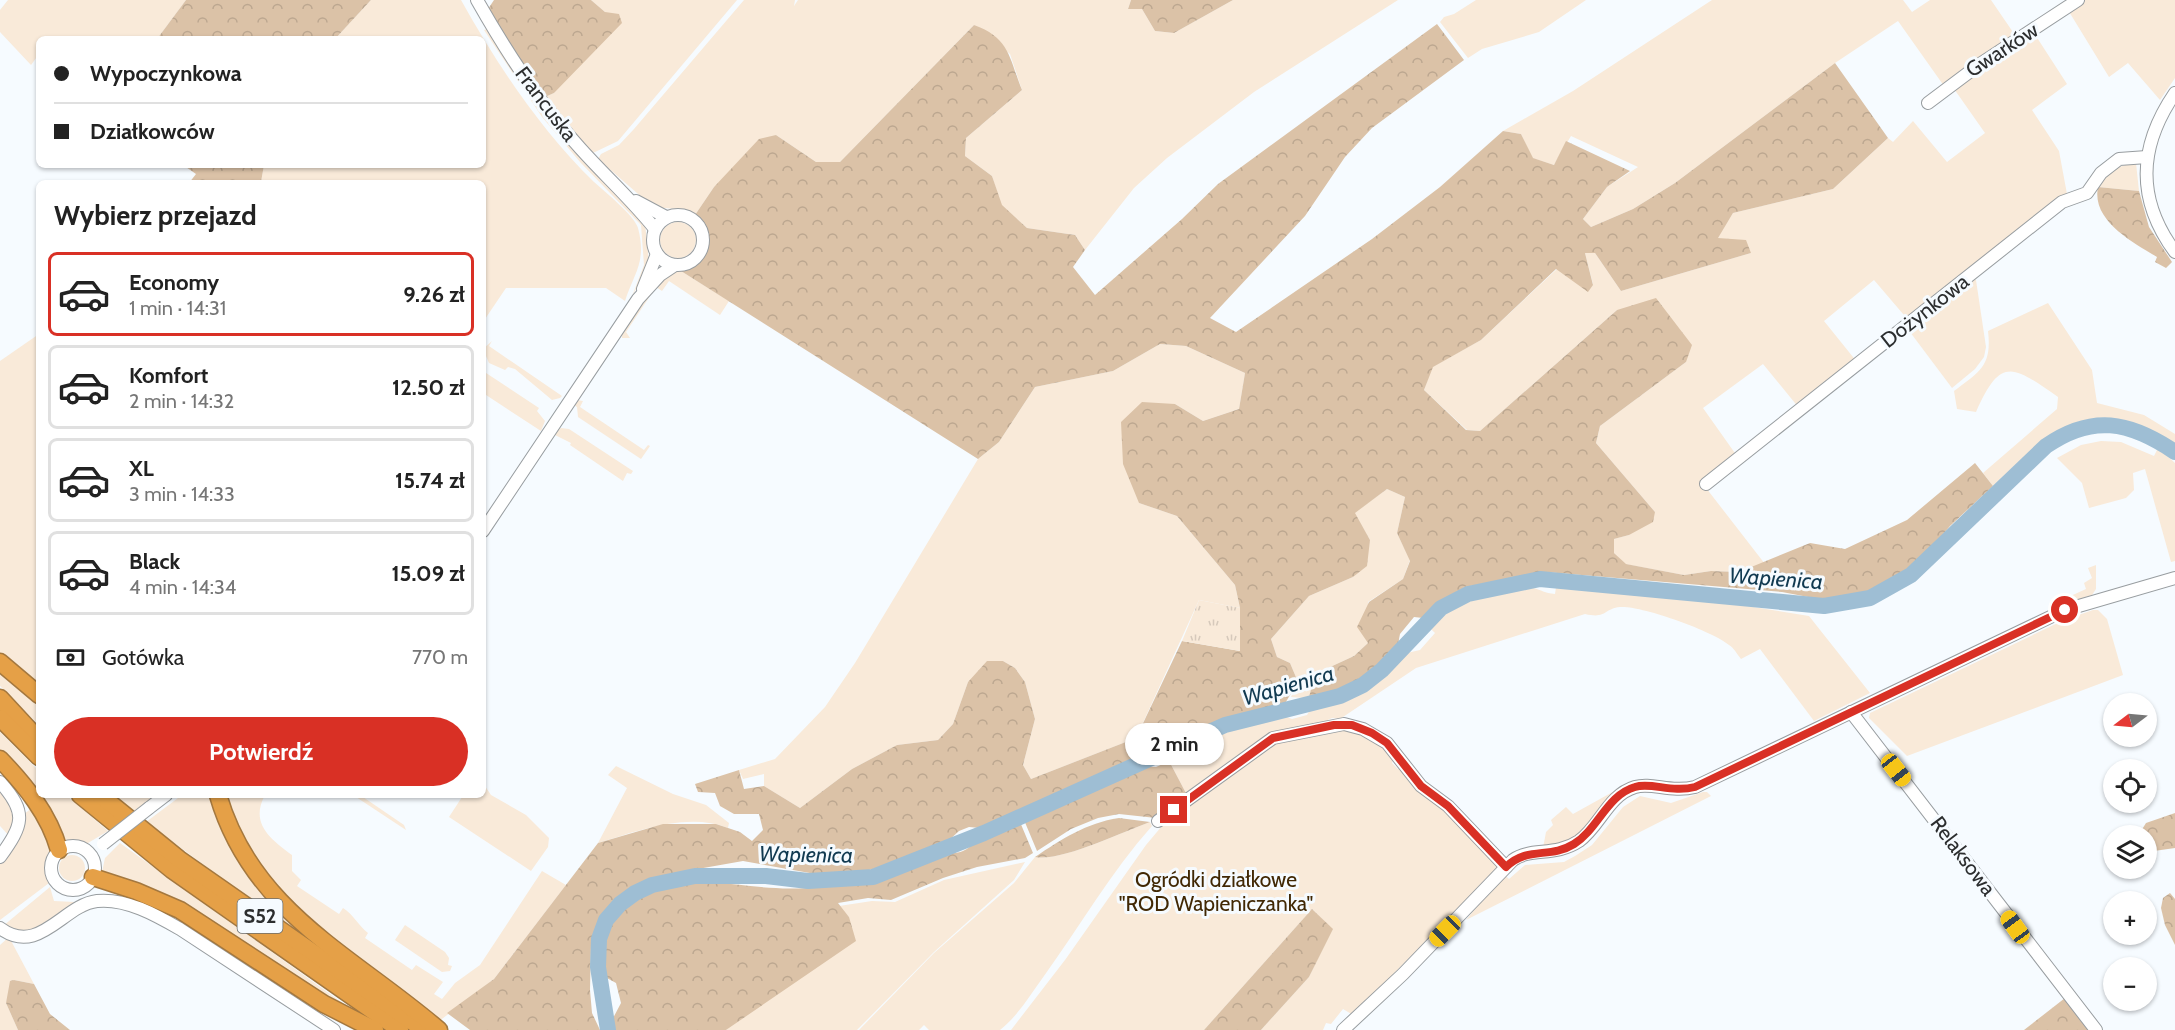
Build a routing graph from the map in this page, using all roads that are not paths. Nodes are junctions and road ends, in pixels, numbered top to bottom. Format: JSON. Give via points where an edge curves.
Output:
{"nodes":[{"id":1,"x":477,"y":0,"type":"edge"},
{"id":2,"x":2078,"y":0,"type":"edge"},
{"id":3,"x":2175,"y":93,"type":"edge"},
{"id":4,"x":1928,"y":103,"type":"dead end"},
{"id":5,"x":2147,"y":157,"type":"junction"},
{"id":6,"x":630,"y":198,"type":"junction"},
{"id":7,"x":666,"y":217,"type":"junction"},
{"id":8,"x":655,"y":230,"type":"junction"},
{"id":9,"x":2175,"y":252,"type":"edge"},
{"id":10,"x":657,"y":254,"type":"junction"},
{"id":11,"x":675,"y":265,"type":"junction"},
{"id":12,"x":638,"y":299,"type":"junction"},
{"id":13,"x":1706,"y":484,"type":"dead end"},
{"id":14,"x":486,"y":527,"type":"edge"},
{"id":15,"x":2175,"y":578,"type":"edge"},
{"id":16,"x":0,"y":662,"type":"edge"},
{"id":17,"x":36,"y":692,"type":"edge"},
{"id":18,"x":0,"y":698,"type":"edge"},
{"id":19,"x":1851,"y":712,"type":"junction"},
{"id":20,"x":0,"y":718,"type":"edge"},
{"id":21,"x":36,"y":737,"type":"edge"},
{"id":22,"x":36,"y":754,"type":"edge"},
{"id":23,"x":0,"y":759,"type":"edge"},
{"id":24,"x":0,"y":782,"type":"edge"},
{"id":25,"x":84,"y":798,"type":"edge"},
{"id":26,"x":104,"y":798,"type":"edge"},
{"id":27,"x":162,"y":798,"type":"edge"},
{"id":28,"x":219,"y":798,"type":"edge"},
{"id":29,"x":1158,"y":821,"type":"dead end"},
{"id":30,"x":59,"y":850,"type":"junction"},
{"id":31,"x":90,"y":854,"type":"junction"},
{"id":32,"x":0,"y":857,"type":"edge"},
{"id":33,"x":1506,"y":867,"type":"junction"},
{"id":34,"x":93,"y":877,"type":"junction"},
{"id":35,"x":0,"y":928,"type":"edge"},
{"id":36,"x":334,"y":1030,"type":"edge"},
{"id":37,"x":375,"y":1030,"type":"edge"},
{"id":38,"x":400,"y":1030,"type":"edge"},
{"id":39,"x":424,"y":1030,"type":"edge"},
{"id":40,"x":439,"y":1030,"type":"edge"},
{"id":41,"x":1343,"y":1030,"type":"edge"},
{"id":42,"x":2096,"y":1030,"type":"edge"}],
"edges":[{"from":1,"to":6,"type":"street","name":"Francuska","via":[[540,100],[579,147]]},
{"from":2,"to":4,"type":"street","name":"Gwarków"},
{"from":3,"to":5,"type":"street","via":[[2157,123]]},
{"from":5,"to":9,"type":"street","via":[[2147,190],[2152,209]]},
{"from":5,"to":13,"type":"street","name":"Dożynkowa","via":[[2126,156],[2112,164],[2086,194],[2062,202]]},
{"from":6,"to":7,"type":"street","name":"Francuska"},
{"from":6,"to":8,"type":"street","name":"Francuska"},
{"from":7,"to":8,"type":"street"},
{"from":7,"to":11,"type":"street","via":[[691,218],[703,239],[702,248],[692,261]]},
{"from":8,"to":10,"type":"street"},
{"from":10,"to":11,"type":"street"},
{"from":10,"to":12,"type":"street"},
{"from":11,"to":12,"type":"street"},
{"from":12,"to":14,"type":"street"},
{"from":15,"to":19,"type":"street","via":[[2065,610]]},
{"from":16,"to":17,"type":"highway"},
{"from":18,"to":21,"type":"highway"},
{"from":19,"to":33,"type":"street","via":[[1695,787],[1629,789],[1613,801],[1589,832],[1569,847],[1524,854]]},
{"from":19,"to":42,"type":"street","name":"Relaksowa"},
{"from":20,"to":22,"type":"highway"},
{"from":23,"to":30,"type":"highway","via":[[38,805]]},
{"from":24,"to":32,"type":"street","via":[[16,801],[21,817]]},
{"from":25,"to":38,"type":"highway","number":"S52","via":[[172,870]]},
{"from":26,"to":39,"type":"highway","number":"S52","via":[[179,859]]},
{"from":27,"to":31,"type":"street","bridge":true},
{"from":28,"to":40,"type":"highway","via":[[231,833],[266,887],[292,914]]},
{"from":29,"to":33,"type":"street","via":[[1273,738],[1344,724],[1363,729],[1387,743],[1421,786],[1448,806]]},
{"from":30,"to":31,"type":"street","via":[[72,845]]},
{"from":30,"to":34,"type":"street","via":[[50,870],[62,888],[83,888]]},
{"from":31,"to":34,"type":"street","via":[[95,865]]},
{"from":33,"to":41,"type":"street"},
{"from":34,"to":37,"type":"highway","via":[[180,910],[324,1004]]},
{"from":35,"to":36,"type":"street","via":[[16,934],[34,934],[52,927],[83,905],[99,901],[120,903],[180,929]]}]}
